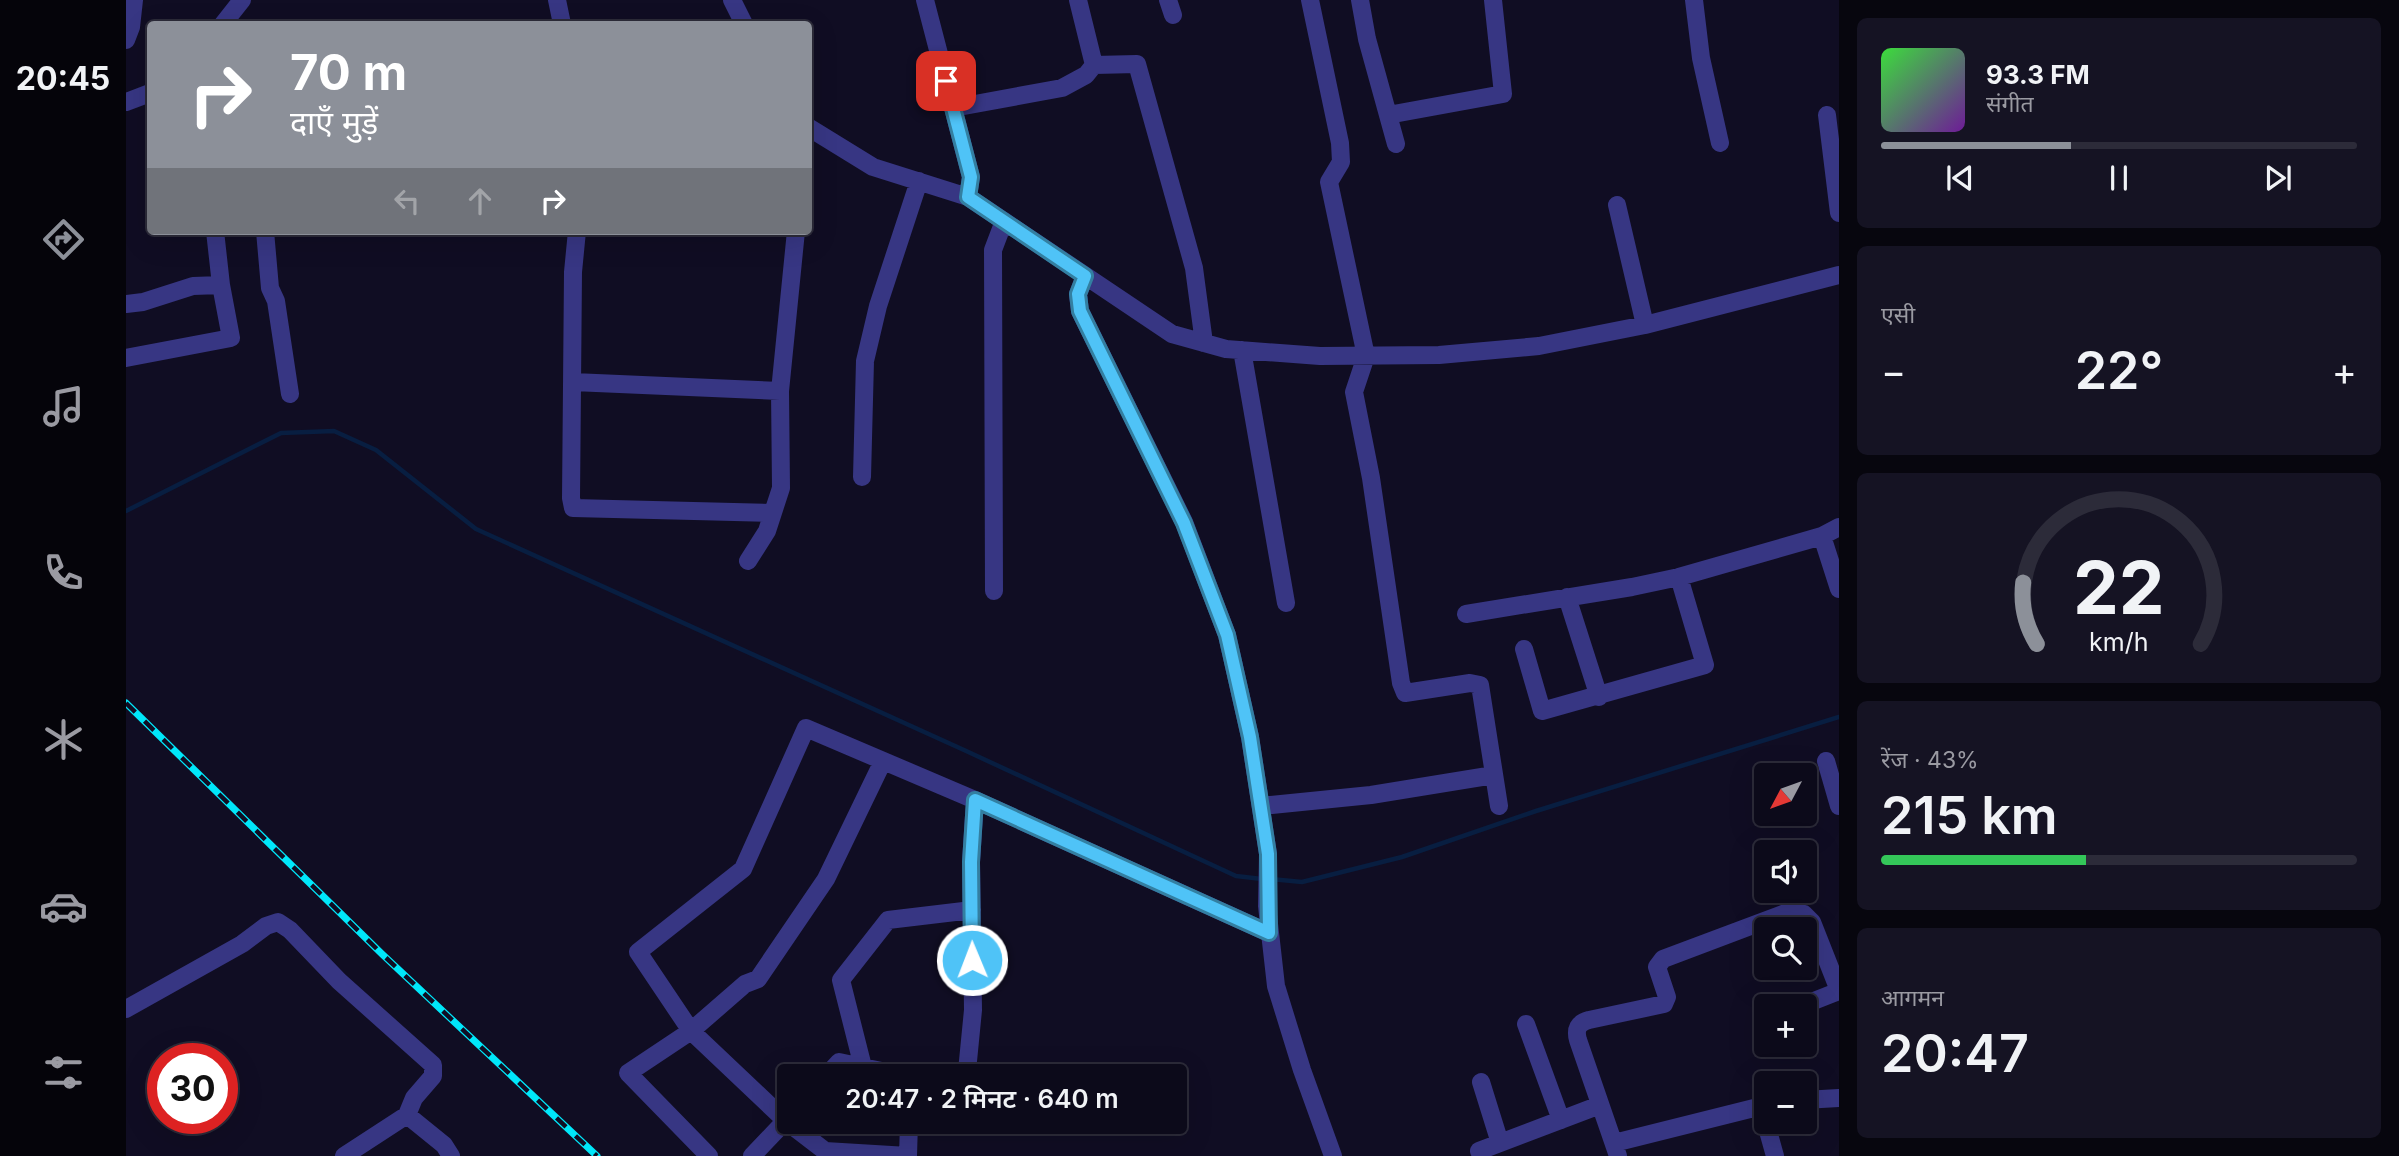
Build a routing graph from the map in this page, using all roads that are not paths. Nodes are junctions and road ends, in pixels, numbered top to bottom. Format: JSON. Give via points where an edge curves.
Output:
{"nodes":[{"id":1,"x":134,"y":0,"type":"edge"},
{"id":2,"x":242,"y":0,"type":"edge"},
{"id":3,"x":557,"y":0,"type":"edge"},
{"id":4,"x":732,"y":0,"type":"edge"},
{"id":5,"x":925,"y":0,"type":"edge"},
{"id":6,"x":1078,"y":0,"type":"edge"},
{"id":7,"x":1310,"y":0,"type":"edge"},
{"id":8,"x":1360,"y":0,"type":"edge"},
{"id":9,"x":1493,"y":0,"type":"edge"},
{"id":10,"x":1694,"y":0,"type":"edge"},
{"id":11,"x":225,"y":21,"type":"edge"},
{"id":12,"x":561,"y":21,"type":"edge"},
{"id":13,"x":742,"y":21,"type":"edge"},
{"id":14,"x":126,"y":40,"type":"edge"},
{"id":15,"x":1094,"y":65,"type":"junction"},
{"id":16,"x":147,"y":94,"type":"edge"},
{"id":17,"x":126,"y":102,"type":"edge"},
{"id":18,"x":953,"y":108,"type":"junction"},
{"id":19,"x":1388,"y":115,"type":"junction"},
{"id":20,"x":1827,"y":115,"type":"dead end"},
{"id":21,"x":812,"y":129,"type":"edge"},
{"id":22,"x":1720,"y":143,"type":"dead end"},
{"id":23,"x":1396,"y":144,"type":"dead end"},
{"id":24,"x":919,"y":181,"type":"junction"},
{"id":25,"x":968,"y":197,"type":"junction"},
{"id":26,"x":1617,"y":205,"type":"dead end"},
{"id":27,"x":1839,"y":213,"type":"edge"},
{"id":28,"x":1004,"y":221,"type":"junction"},
{"id":29,"x":215,"y":235,"type":"edge"},
{"id":30,"x":265,"y":235,"type":"edge"},
{"id":31,"x":576,"y":235,"type":"edge"},
{"id":32,"x":796,"y":235,"type":"edge"},
{"id":33,"x":1839,"y":275,"type":"edge"},
{"id":34,"x":1085,"y":276,"type":"junction"},
{"id":35,"x":221,"y":285,"type":"junction"},
{"id":36,"x":126,"y":304,"type":"edge"},
{"id":37,"x":1645,"y":326,"type":"junction"},
{"id":38,"x":1203,"y":343,"type":"junction"},
{"id":39,"x":1242,"y":350,"type":"junction"},
{"id":40,"x":1366,"y":356,"type":"junction"},
{"id":41,"x":126,"y":358,"type":"edge"},
{"id":42,"x":573,"y":382,"type":"junction"},
{"id":43,"x":780,"y":391,"type":"junction"},
{"id":44,"x":290,"y":394,"type":"dead end"},
{"id":45,"x":862,"y":477,"type":"dead end"},
{"id":46,"x":772,"y":513,"type":"junction"},
{"id":47,"x":1839,"y":527,"type":"edge"},
{"id":48,"x":1822,"y":536,"type":"junction"},
{"id":49,"x":748,"y":561,"type":"dead end"},
{"id":50,"x":1679,"y":577,"type":"junction"},
{"id":51,"x":1839,"y":590,"type":"edge"},
{"id":52,"x":994,"y":591,"type":"dead end"},
{"id":53,"x":1567,"y":597,"type":"junction"},
{"id":54,"x":1286,"y":603,"type":"dead end"},
{"id":55,"x":1466,"y":614,"type":"dead end"},
{"id":56,"x":1524,"y":649,"type":"dead end"},
{"id":57,"x":1599,"y":697,"type":"junction"},
{"id":58,"x":883,"y":761,"type":"junction"},
{"id":59,"x":1826,"y":761,"type":"dead end"},
{"id":60,"x":1494,"y":775,"type":"junction"},
{"id":61,"x":975,"y":800,"type":"junction"},
{"id":62,"x":1261,"y":806,"type":"junction"},
{"id":63,"x":1499,"y":806,"type":"dead end"},
{"id":64,"x":1839,"y":806,"type":"edge"},
{"id":65,"x":972,"y":910,"type":"junction"},
{"id":66,"x":1269,"y":933,"type":"junction"},
{"id":67,"x":1817,"y":1000,"type":"edge"},
{"id":68,"x":126,"y":1009,"type":"edge"},
{"id":69,"x":1526,"y":1024,"type":"dead end"},
{"id":70,"x":691,"y":1031,"type":"junction"},
{"id":71,"x":862,"y":1064,"type":"edge"},
{"id":72,"x":968,"y":1064,"type":"edge"},
{"id":73,"x":1481,"y":1082,"type":"dead end"},
{"id":74,"x":1839,"y":1098,"type":"edge"},
{"id":75,"x":1817,"y":1099,"type":"edge"},
{"id":76,"x":1600,"y":1105,"type":"junction"},
{"id":77,"x":1754,"y":1108,"type":"edge"},
{"id":78,"x":777,"y":1109,"type":"edge"},
{"id":79,"x":407,"y":1115,"type":"junction"},
{"id":80,"x":1561,"y":1120,"type":"junction"},
{"id":81,"x":777,"y":1130,"type":"edge"},
{"id":82,"x":805,"y":1134,"type":"edge"},
{"id":83,"x":909,"y":1134,"type":"edge"},
{"id":84,"x":1770,"y":1134,"type":"edge"},
{"id":85,"x":1500,"y":1143,"type":"junction"},
{"id":86,"x":1616,"y":1150,"type":"edge"},
{"id":87,"x":1479,"y":1151,"type":"dead end"},
{"id":88,"x":344,"y":1156,"type":"edge"},
{"id":89,"x":451,"y":1156,"type":"edge"},
{"id":90,"x":709,"y":1156,"type":"edge"},
{"id":91,"x":752,"y":1156,"type":"edge"},
{"id":92,"x":908,"y":1156,"type":"edge"},
{"id":93,"x":1334,"y":1156,"type":"edge"},
{"id":94,"x":1775,"y":1156,"type":"edge"}],
"edges":[{"from":1,"to":14,"type":"street"},
{"from":2,"to":11,"type":"street"},
{"from":3,"to":12,"type":"street"},
{"from":4,"to":13,"type":"street"},
{"from":5,"to":18,"type":"street"},
{"from":6,"to":15,"type":"street"},
{"from":7,"to":40,"type":"street","via":[[1340,143],[1341,162],[1329,182]]},
{"from":8,"to":19,"type":"street"},
{"from":9,"to":19,"type":"street","via":[[1503,94]]},
{"from":10,"to":22,"type":"street"},
{"from":15,"to":18,"type":"street","via":[[1062,88]]},
{"from":15,"to":38,"type":"street","via":[[1137,64],[1194,268]]},
{"from":16,"to":17,"type":"street"},
{"from":18,"to":25,"type":"street","via":[[971,177]]},
{"from":19,"to":23,"type":"street"},
{"from":20,"to":27,"type":"street"},
{"from":21,"to":24,"type":"street","via":[[873,167]]},
{"from":24,"to":25,"type":"street"},
{"from":24,"to":45,"type":"street","via":[[877,306],[865,361]]},
{"from":25,"to":28,"type":"street"},
{"from":26,"to":37,"type":"street"},
{"from":28,"to":34,"type":"street"},
{"from":28,"to":52,"type":"street","via":[[993,250]]},
{"from":29,"to":35,"type":"street"},
{"from":30,"to":44,"type":"street"},
{"from":31,"to":42,"type":"street"},
{"from":32,"to":43,"type":"street"},
{"from":33,"to":37,"type":"street"},
{"from":34,"to":38,"type":"street","via":[[1172,334]]},
{"from":34,"to":62,"type":"street","via":[[1078,294],[1080,311],[1184,523],[1227,635]]},
{"from":35,"to":36,"type":"street","via":[[193,286]]},
{"from":35,"to":41,"type":"street","via":[[229,340]]},
{"from":37,"to":40,"type":"street","via":[[1539,346]]},
{"from":38,"to":39,"type":"street"},
{"from":39,"to":40,"type":"street"},
{"from":39,"to":54,"type":"street"},
{"from":40,"to":60,"type":"street","via":[[1354,392],[1401,683],[1405,693],[1480,685]]},
{"from":42,"to":43,"type":"street"},
{"from":42,"to":46,"type":"street","via":[[573,508]]},
{"from":43,"to":46,"type":"street","via":[[781,488]]},
{"from":46,"to":49,"type":"street","via":[[767,531]]},
{"from":47,"to":48,"type":"street"},
{"from":48,"to":50,"type":"street"},
{"from":48,"to":51,"type":"street"},
{"from":50,"to":53,"type":"street"},
{"from":50,"to":57,"type":"street","via":[[1705,665]]},
{"from":53,"to":55,"type":"street"},
{"from":53,"to":57,"type":"street"},
{"from":56,"to":57,"type":"street","via":[[1542,711]]},
{"from":58,"to":61,"type":"street"},
{"from":58,"to":70,"type":"street","via":[[826,879],[758,979],[745,984]]},
{"from":58,"to":70,"type":"street","via":[[806,728],[743,869],[638,952]]},
{"from":59,"to":64,"type":"street"},
{"from":60,"to":62,"type":"street","via":[[1371,795]]},
{"from":60,"to":63,"type":"street"},
{"from":61,"to":65,"type":"street"},
{"from":61,"to":66,"type":"street"},
{"from":62,"to":66,"type":"street","via":[[1268,854]]},
{"from":65,"to":71,"type":"street","via":[[888,920],[841,980]]},
{"from":65,"to":72,"type":"street","via":[[973,1010]]},
{"from":66,"to":93,"type":"street","via":[[1276,986]]},
{"from":67,"to":76,"type":"street","via":[[1838,989],[1814,926],[1804,914],[1782,914],[1667,956],[1657,967],[1666,1003],[1586,1020],[1577,1028]]},
{"from":68,"to":79,"type":"street","via":[[278,922],[433,1065],[433,1076],[414,1098]]},
{"from":69,"to":80,"type":"street"},
{"from":70,"to":78,"type":"street"},
{"from":70,"to":90,"type":"street","via":[[628,1073]]},
{"from":73,"to":85,"type":"street"},
{"from":74,"to":75,"type":"street"},
{"from":76,"to":80,"type":"street"},
{"from":76,"to":86,"type":"street"},
{"from":77,"to":86,"type":"street"},
{"from":79,"to":88,"type":"street"},
{"from":79,"to":89,"type":"street"},
{"from":80,"to":85,"type":"street"},
{"from":81,"to":91,"type":"street"},
{"from":82,"to":92,"type":"street","via":[[825,1151]]},
{"from":83,"to":92,"type":"street"},
{"from":84,"to":94,"type":"street"},
{"from":85,"to":87,"type":"street"}]}
